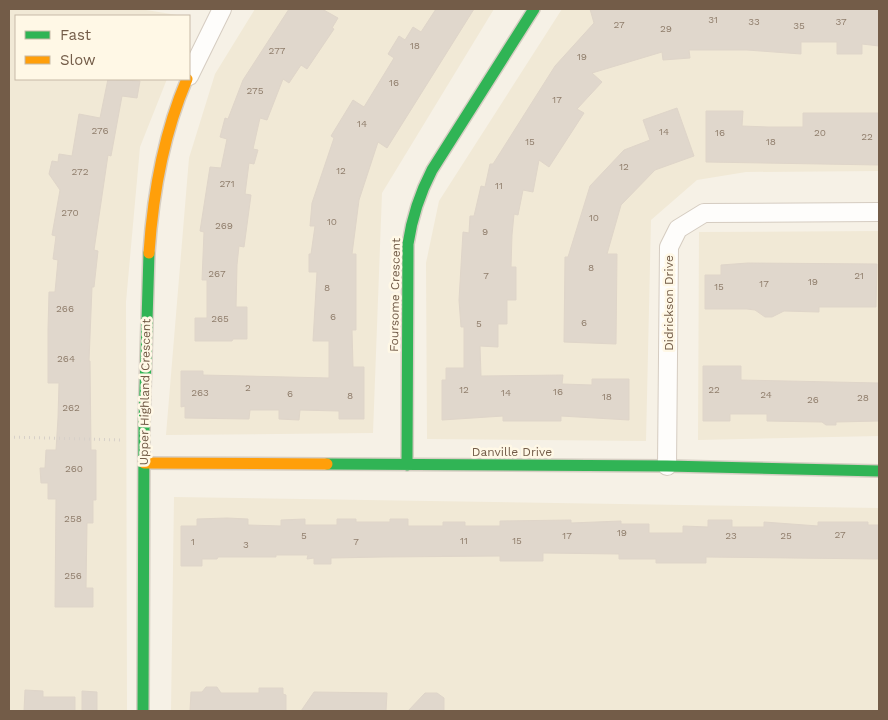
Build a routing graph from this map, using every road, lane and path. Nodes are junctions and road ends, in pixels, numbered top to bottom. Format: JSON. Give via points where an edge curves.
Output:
{"nodes":[{"id":1,"x":222,"y":9,"type":"edge"},
{"id":2,"x":534,"y":9,"type":"edge"},
{"id":3,"x":190,"y":73,"type":"edge"},
{"id":4,"x":187,"y":80,"type":"edge"},
{"id":5,"x":879,"y":212,"type":"edge"},
{"id":6,"x":9,"y":437,"type":"edge"},
{"id":7,"x":144,"y":440,"type":"junction"},
{"id":8,"x":144,"y":463,"type":"junction"},
{"id":9,"x":407,"y":465,"type":"junction"},
{"id":10,"x":667,"y":466,"type":"junction"},
{"id":11,"x":879,"y":472,"type":"edge"},
{"id":12,"x":143,"y":711,"type":"edge"}],
"edges":[{"from":1,"to":3,"type":"street","name":"Upper Highland Crescent"},
{"from":2,"to":9,"type":"street","name":"Foursome Crescent","via":[[432,170],[412,218],[407,261]]},
{"from":4,"to":7,"type":"street","name":"Upper Highland Crescent","via":[[164,146],[151,230]]},
{"from":5,"to":10,"type":"street","name":"Didrickson Drive","via":[[704,213],[678,229],[669,247]]},
{"from":6,"to":7,"type":"path"},
{"from":7,"to":8,"type":"street","name":"Upper Highland Crescent"},
{"from":8,"to":9,"type":"street","name":"Danville Drive"},
{"from":8,"to":12,"type":"street","name":"Upper Highland Crescent"},
{"from":9,"to":10,"type":"street","name":"Danville Drive"},
{"from":10,"to":11,"type":"street","name":"Danville Drive"}]}
